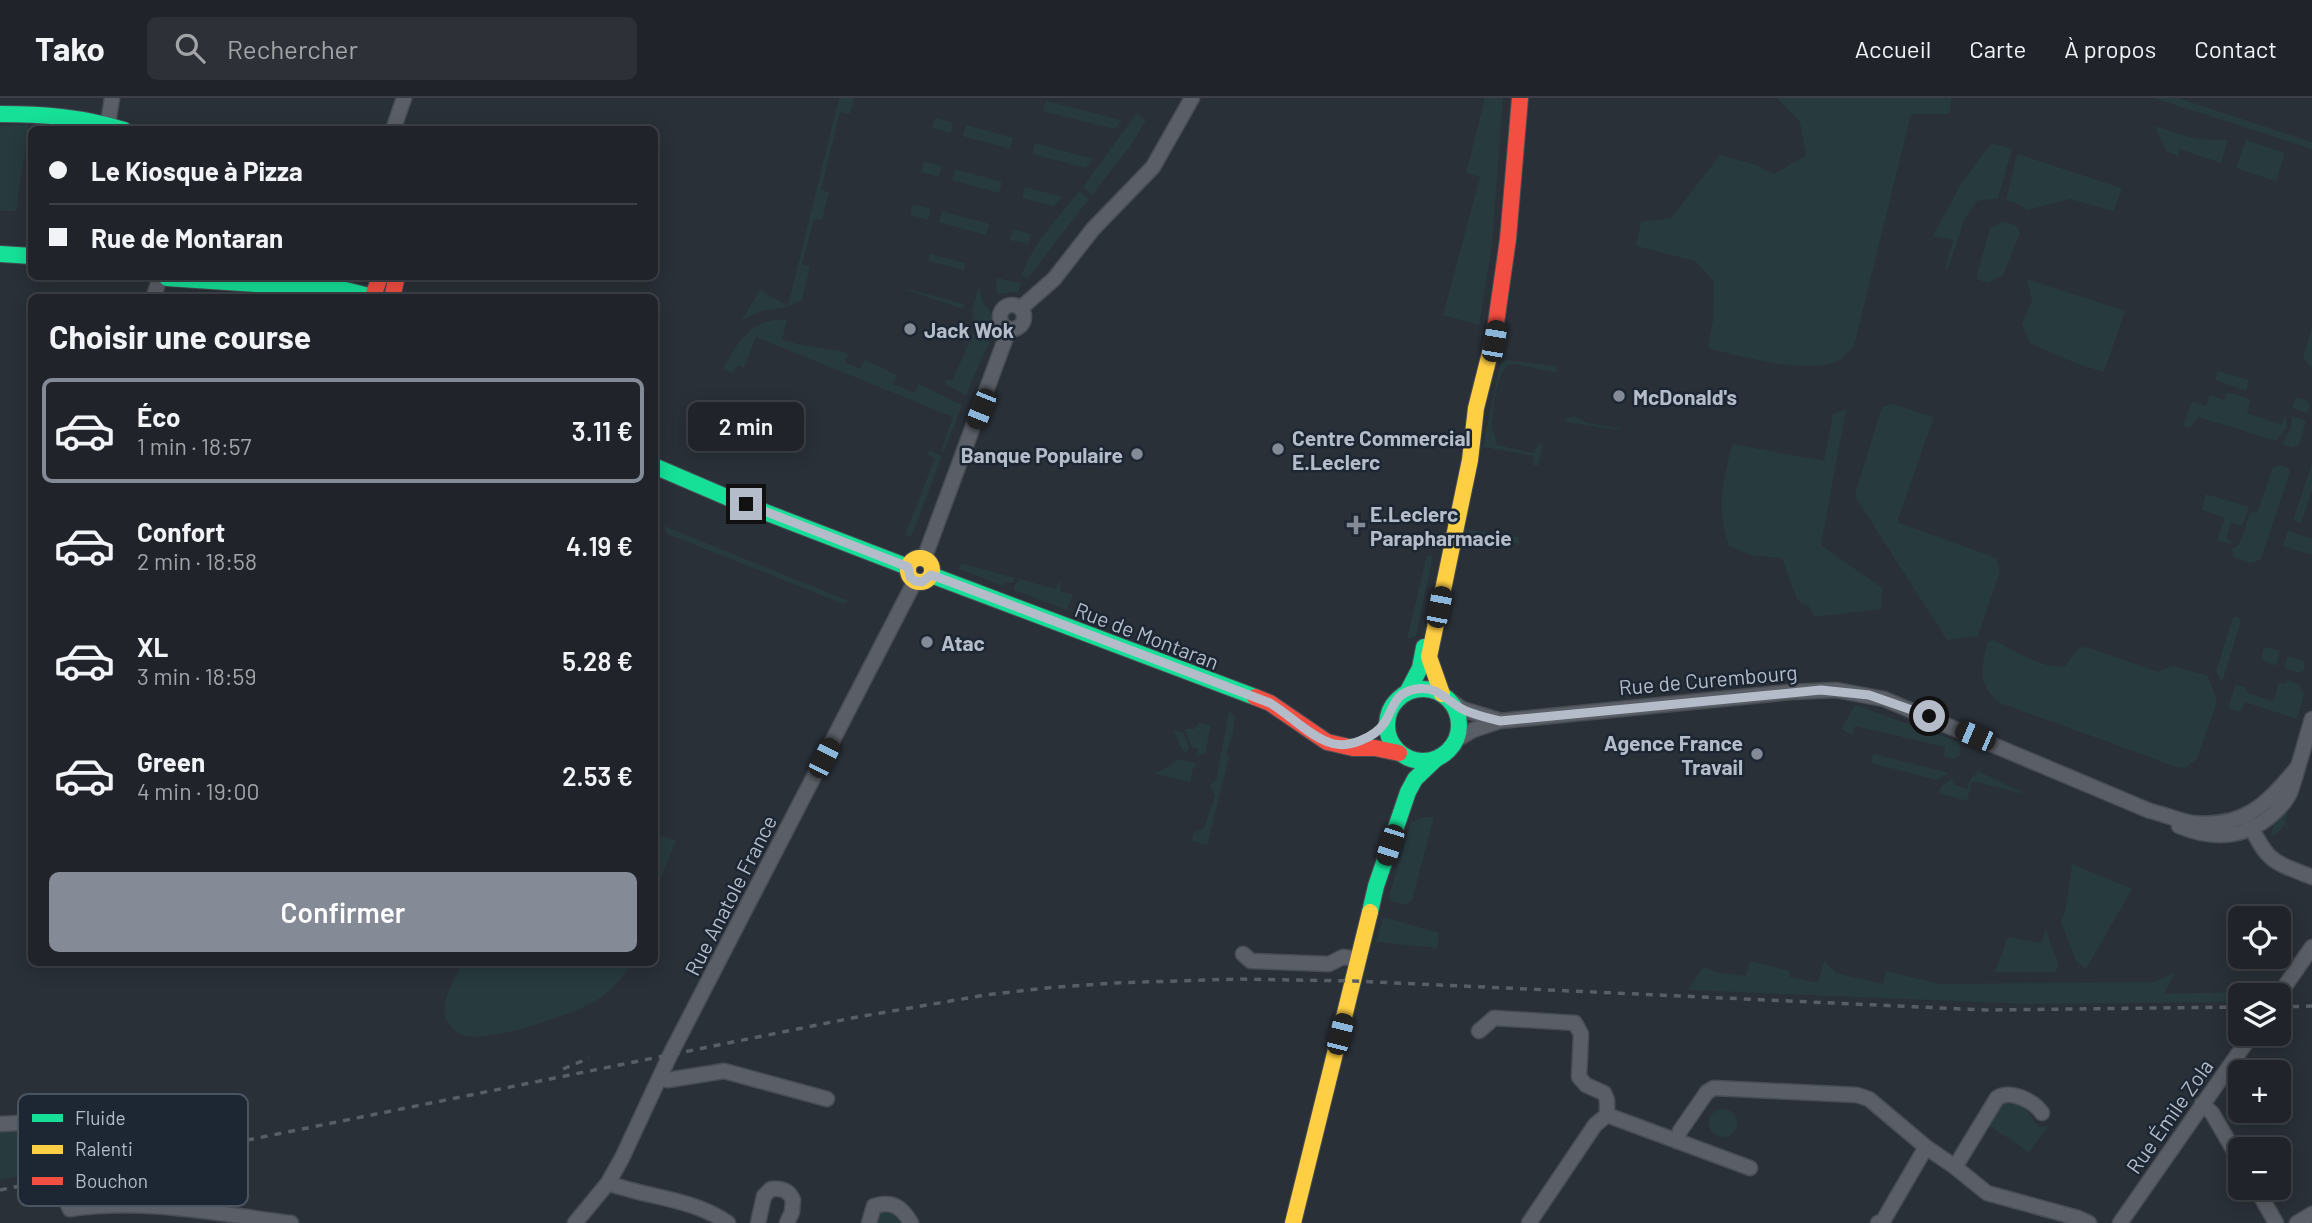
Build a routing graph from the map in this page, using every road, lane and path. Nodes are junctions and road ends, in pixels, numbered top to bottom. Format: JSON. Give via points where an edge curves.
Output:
{"nodes":[{"id":1,"x":112,"y":98,"type":"edge"},
{"id":2,"x":404,"y":98,"type":"edge"},
{"id":3,"x":1192,"y":98,"type":"edge"},
{"id":4,"x":1514,"y":98,"type":"edge"},
{"id":5,"x":1520,"y":98,"type":"edge"},
{"id":6,"x":0,"y":114,"type":"edge"},
{"id":7,"x":108,"y":124,"type":"junction"},
{"id":8,"x":113,"y":126,"type":"edge"},
{"id":9,"x":394,"y":126,"type":"edge"},
{"id":10,"x":0,"y":254,"type":"edge"},
{"id":11,"x":28,"y":256,"type":"edge"},
{"id":12,"x":173,"y":280,"type":"edge"},
{"id":13,"x":203,"y":280,"type":"edge"},
{"id":14,"x":242,"y":294,"type":"edge"},
{"id":15,"x":362,"y":294,"type":"edge"},
{"id":16,"x":658,"y":468,"type":"edge"},
{"id":17,"x":925,"y":559,"type":"joint"},
{"id":18,"x":918,"y":574,"type":"junction"},
{"id":19,"x":1408,"y":691,"type":"junction"},
{"id":20,"x":1447,"y":697,"type":"junction"},
{"id":21,"x":2312,"y":719,"type":"edge"},
{"id":22,"x":1387,"y":720,"type":"junction"},
{"id":23,"x":1500,"y":721,"type":"junction"},
{"id":24,"x":1457,"y":740,"type":"junction"},
{"id":25,"x":1342,"y":745,"type":"junction"},
{"id":26,"x":1401,"y":754,"type":"junction"},
{"id":27,"x":1436,"y":759,"type":"junction"},
{"id":28,"x":2296,"y":769,"type":"junction"},
{"id":29,"x":1408,"y":792,"type":"junction"},
{"id":30,"x":2150,"y":811,"type":"junction"},
{"id":31,"x":2245,"y":816,"type":"junction"},
{"id":32,"x":2252,"y":830,"type":"junction"},
{"id":33,"x":2312,"y":877,"type":"edge"},
{"id":34,"x":2312,"y":947,"type":"edge"},
{"id":35,"x":1243,"y":954,"type":"dead end"},
{"id":36,"x":1358,"y":959,"type":"junction"},
{"id":37,"x":2287,"y":983,"type":"edge"},
{"id":38,"x":1479,"y":1031,"type":"dead end"},
{"id":39,"x":2243,"y":1046,"type":"edge"},
{"id":40,"x":660,"y":1079,"type":"junction"},
{"id":41,"x":827,"y":1098,"type":"dead end"},
{"id":42,"x":2202,"y":1104,"type":"junction"},
{"id":43,"x":2042,"y":1112,"type":"dead end"},
{"id":44,"x":1607,"y":1115,"type":"junction"},
{"id":45,"x":18,"y":1123,"type":"edge"},
{"id":46,"x":0,"y":1124,"type":"edge"},
{"id":47,"x":2228,"y":1140,"type":"edge"},
{"id":48,"x":1676,"y":1141,"type":"junction"},
{"id":49,"x":1926,"y":1147,"type":"junction"},
{"id":50,"x":1955,"y":1167,"type":"junction"},
{"id":51,"x":1750,"y":1168,"type":"dead end"},
{"id":52,"x":608,"y":1183,"type":"junction"},
{"id":53,"x":2263,"y":1200,"type":"edge"},
{"id":54,"x":70,"y":1206,"type":"edge"},
{"id":55,"x":92,"y":1206,"type":"edge"},
{"id":56,"x":123,"y":1206,"type":"edge"},
{"id":57,"x":71,"y":1209,"type":"junction"},
{"id":58,"x":2312,"y":1214,"type":"edge"},
{"id":59,"x":65,"y":1223,"type":"edge"},
{"id":60,"x":291,"y":1223,"type":"edge"},
{"id":61,"x":575,"y":1223,"type":"edge"},
{"id":62,"x":728,"y":1223,"type":"edge"},
{"id":63,"x":758,"y":1223,"type":"edge"},
{"id":64,"x":787,"y":1223,"type":"edge"},
{"id":65,"x":869,"y":1223,"type":"edge"},
{"id":66,"x":911,"y":1223,"type":"edge"},
{"id":67,"x":1293,"y":1223,"type":"edge"},
{"id":68,"x":1529,"y":1223,"type":"edge"},
{"id":69,"x":1878,"y":1223,"type":"edge"},
{"id":70,"x":2089,"y":1223,"type":"edge"},
{"id":71,"x":2120,"y":1223,"type":"edge"},
{"id":72,"x":2276,"y":1223,"type":"edge"},
{"id":73,"x":2297,"y":1223,"type":"edge"}],
"edges":[{"from":1,"to":7,"type":"street"},
{"from":2,"to":9,"type":"street"},
{"from":3,"to":17,"type":"street","via":[[1153,167],[1089,234],[1054,279],[1021,308],[1009,305],[1002,310],[1001,321],[1009,329]]},
{"from":4,"to":19,"type":"main road","via":[[1502,242],[1481,360],[1420,668]]},
{"from":5,"to":20,"type":"main road","via":[[1507,262],[1429,657]]},
{"from":6,"to":7,"type":"main road","via":[[60,116]]},
{"from":7,"to":8,"type":"main road"},
{"from":10,"to":11,"type":"main road"},
{"from":12,"to":14,"type":"main road"},
{"from":13,"to":15,"type":"main road"},
{"from":16,"to":18,"type":"main road","name":"Rue de Montaran"},
{"from":17,"to":18,"type":"main road","via":[[916,559]]},
{"from":18,"to":25,"type":"main road","name":"Rue de Montaran","via":[[1270,703],[1315,735]]},
{"from":18,"to":40,"type":"street","name":"Rue Anatole France"},
{"from":19,"to":20,"type":"main road","via":[[1425,688]]},
{"from":19,"to":22,"type":"main road","via":[[1393,703]]},
{"from":20,"to":23,"type":"street","name":"Rue de Curembourg","via":[[1462,709]]},
{"from":20,"to":24,"type":"main road","via":[[1460,721]]},
{"from":21,"to":28,"type":"street"},
{"from":22,"to":25,"type":"main road","via":[[1367,737]]},
{"from":22,"to":26,"type":"main road","via":[[1391,743]]},
{"from":23,"to":24,"type":"street","name":"Rue de Curembourg"},
{"from":23,"to":30,"type":"street","name":"Rue de Curembourg","via":[[1791,692],[1853,692],[1929,716]]},
{"from":24,"to":27,"type":"main road"},
{"from":25,"to":26,"type":"main road","name":"Rue de Montaran"},
{"from":26,"to":27,"type":"main road","via":[[1414,760]]},
{"from":26,"to":29,"type":"main road"},
{"from":27,"to":29,"type":"main road"},
{"from":28,"to":31,"type":"street","via":[[2268,802]]},
{"from":28,"to":32,"type":"street","via":[[2284,803]]},
{"from":29,"to":36,"type":"main road","via":[[1376,886]]},
{"from":30,"to":31,"type":"street","name":"Rue de Curembourg","via":[[2191,822]]},
{"from":30,"to":32,"type":"street","name":"Rue de Curembourg","via":[[2198,833]]},
{"from":31,"to":32,"type":"street"},
{"from":32,"to":33,"type":"street","via":[[2270,859]]},
{"from":34,"to":37,"type":"street"},
{"from":35,"to":36,"type":"street","via":[[1251,961],[1329,964],[1343,957]]},
{"from":36,"to":67,"type":"main road"},
{"from":38,"to":44,"type":"street","via":[[1494,1018],[1575,1023],[1581,1034],[1579,1077],[1604,1093]]},
{"from":39,"to":42,"type":"street","name":"Rue Émile Zola"},
{"from":40,"to":41,"type":"street","via":[[724,1071]]},
{"from":40,"to":52,"type":"street","name":"Rue Anatole France"},
{"from":42,"to":47,"type":"street"},
{"from":42,"to":71,"type":"street","name":"Rue Émile Zola"},
{"from":43,"to":50,"type":"street","via":[[2036,1104],[2001,1095]]},
{"from":44,"to":48,"type":"street"},
{"from":44,"to":68,"type":"street","via":[[1595,1125]]},
{"from":45,"to":46,"type":"street"},
{"from":48,"to":49,"type":"street","via":[[1707,1092],[1719,1087],[1864,1097]]},
{"from":48,"to":51,"type":"street"},
{"from":49,"to":50,"type":"street"},
{"from":49,"to":69,"type":"street"},
{"from":50,"to":70,"type":"street","via":[[1987,1193]]},
{"from":52,"to":61,"type":"street","name":"Rue Anatole France"},
{"from":52,"to":62,"type":"street","via":[[692,1204]]},
{"from":53,"to":72,"type":"street"},
{"from":54,"to":57,"type":"street"},
{"from":55,"to":57,"type":"street"},
{"from":56,"to":60,"type":"street"},
{"from":57,"to":59,"type":"street"},
{"from":58,"to":73,"type":"street"},
{"from":63,"to":64,"type":"street","via":[[764,1196],[779,1188],[793,1200]]},
{"from":65,"to":66,"type":"street","via":[[874,1206],[884,1203],[894,1204]]}]}
